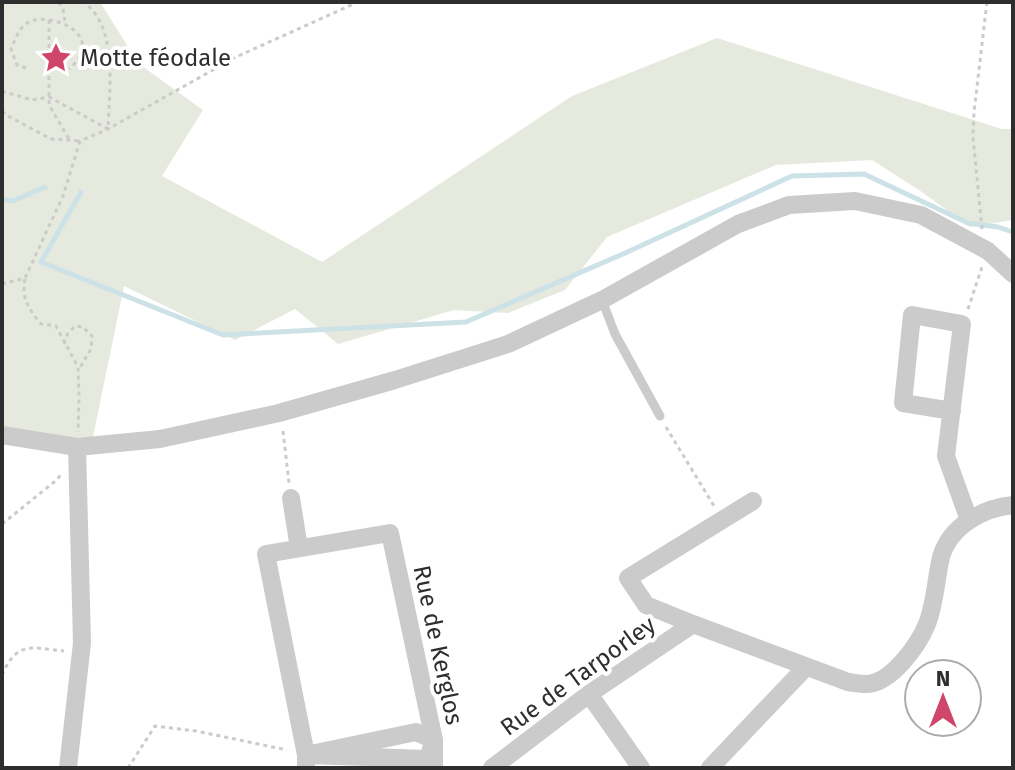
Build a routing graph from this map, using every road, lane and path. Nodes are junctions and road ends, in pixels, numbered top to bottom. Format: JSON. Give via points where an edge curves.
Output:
{"nodes":[{"id":1,"x":59,"y":2,"type":"edge"},
{"id":2,"x":83,"y":2,"type":"edge"},
{"id":3,"x":358,"y":2,"type":"edge"},
{"id":4,"x":987,"y":2,"type":"edge"},
{"id":5,"x":49,"y":20,"type":"junction"},
{"id":6,"x":65,"y":23,"type":"junction"},
{"id":7,"x":26,"y":68,"type":"dead end"},
{"id":8,"x":69,"y":69,"type":"dead end"},
{"id":9,"x":2,"y":91,"type":"edge"},
{"id":10,"x":49,"y":97,"type":"junction"},
{"id":11,"x":2,"y":111,"type":"edge"},
{"id":12,"x":108,"y":129,"type":"junction"},
{"id":13,"x":69,"y":139,"type":"junction"},
{"id":14,"x":80,"y":141,"type":"junction"},
{"id":15,"x":982,"y":228,"type":"dead end"},
{"id":16,"x":988,"y":251,"type":"junction"},
{"id":17,"x":1013,"y":274,"type":"edge"},
{"id":18,"x":25,"y":278,"type":"junction"},
{"id":19,"x":2,"y":284,"type":"edge"},
{"id":20,"x":602,"y":300,"type":"junction"},
{"id":21,"x":962,"y":324,"type":"junction"},
{"id":22,"x":64,"y":344,"type":"junction"},
{"id":23,"x":78,"y":372,"type":"junction"},
{"id":24,"x":952,"y":411,"type":"junction"},
{"id":25,"x":660,"y":416,"type":"joint"},
{"id":26,"x":283,"y":431,"type":"dead end"},
{"id":27,"x":2,"y":435,"type":"edge"},
{"id":28,"x":77,"y":447,"type":"junction"},
{"id":29,"x":291,"y":498,"type":"joint"},
{"id":30,"x":753,"y":501,"type":"dead end"},
{"id":31,"x":1013,"y":505,"type":"edge"},
{"id":32,"x":722,"y":519,"type":"junction"},
{"id":33,"x":969,"y":520,"type":"junction"},
{"id":34,"x":2,"y":524,"type":"edge"},
{"id":35,"x":299,"y":548,"type":"junction"},
{"id":36,"x":693,"y":624,"type":"junction"},
{"id":37,"x":81,"y":653,"type":"junction"},
{"id":38,"x":806,"y":667,"type":"junction"},
{"id":39,"x":2,"y":675,"type":"edge"},
{"id":40,"x":589,"y":694,"type":"junction"},
{"id":41,"x":434,"y":740,"type":"junction"},
{"id":42,"x":306,"y":761,"type":"edge"},
{"id":43,"x":68,"y":768,"type":"edge"},
{"id":44,"x":128,"y":768,"type":"edge"},
{"id":45,"x":434,"y":768,"type":"edge"},
{"id":46,"x":492,"y":768,"type":"edge"},
{"id":47,"x":641,"y":768,"type":"edge"},
{"id":48,"x":710,"y":768,"type":"edge"}],
"edges":[{"from":1,"to":6,"type":"path"},
{"from":2,"to":12,"type":"path","via":[[105,32],[110,56]]},
{"from":3,"to":12,"type":"path","via":[[236,57]]},
{"from":4,"to":15,"type":"path","via":[[973,137]]},
{"from":5,"to":6,"type":"path"},
{"from":5,"to":7,"type":"path","via":[[25,23],[17,36],[11,49],[17,65]]},
{"from":5,"to":10,"type":"path"},
{"from":6,"to":8,"type":"path","via":[[79,34],[83,48]]},
{"from":9,"to":10,"type":"path","via":[[32,100]]},
{"from":10,"to":12,"type":"path"},
{"from":10,"to":13,"type":"path"},
{"from":11,"to":13,"type":"path","via":[[51,139]]},
{"from":12,"to":14,"type":"path"},
{"from":13,"to":14,"type":"path"},
{"from":14,"to":18,"type":"path","via":[[63,196]]},
{"from":16,"to":17,"type":"street"},
{"from":16,"to":20,"type":"street","via":[[921,215],[855,201],[789,205],[738,224]]},
{"from":16,"to":21,"type":"path"},
{"from":18,"to":19,"type":"path"},
{"from":18,"to":22,"type":"path","via":[[25,304],[41,324],[56,326]]},
{"from":20,"to":25,"type":"lane"},
{"from":20,"to":28,"type":"street","via":[[508,344],[294,409],[160,439]]},
{"from":21,"to":24,"type":"street"},
{"from":21,"to":24,"type":"street","via":[[912,315],[903,403]]},
{"from":22,"to":23,"type":"path"},
{"from":22,"to":23,"type":"path","via":[[75,326],[92,336]]},
{"from":23,"to":28,"type":"path"},
{"from":24,"to":33,"type":"street","via":[[946,456]]},
{"from":25,"to":32,"type":"path"},
{"from":26,"to":29,"type":"path"},
{"from":27,"to":28,"type":"street"},
{"from":28,"to":34,"type":"path","via":[[58,479]]},
{"from":28,"to":37,"type":"street"},
{"from":29,"to":35,"type":"street"},
{"from":30,"to":32,"type":"street","name":"Rue de Tarporley"},
{"from":31,"to":33,"type":"street"},
{"from":32,"to":36,"type":"street","name":"Rue de Tarporley","via":[[628,578],[646,605]]},
{"from":33,"to":38,"type":"street","name":"Rue de Tarporley","via":[[942,553],[926,625],[899,668],[869,684]]},
{"from":35,"to":41,"type":"street","name":"Rue de Kerglos","via":[[390,533]]},
{"from":35,"to":42,"type":"street","via":[[266,554]]},
{"from":36,"to":38,"type":"street","name":"Rue de Tarporley"},
{"from":36,"to":40,"type":"street","name":"Rue de Tarporley"},
{"from":37,"to":39,"type":"path","via":[[22,649],[9,658]]},
{"from":37,"to":43,"type":"street"},
{"from":38,"to":48,"type":"street"},
{"from":40,"to":46,"type":"street","name":"Rue de Tarporley"},
{"from":40,"to":47,"type":"street"},
{"from":41,"to":42,"type":"street","via":[[428,759]]},
{"from":41,"to":45,"type":"street","name":"Rue de Kerglos"},
{"from":42,"to":44,"type":"path","via":[[196,731],[155,726]]}]}
